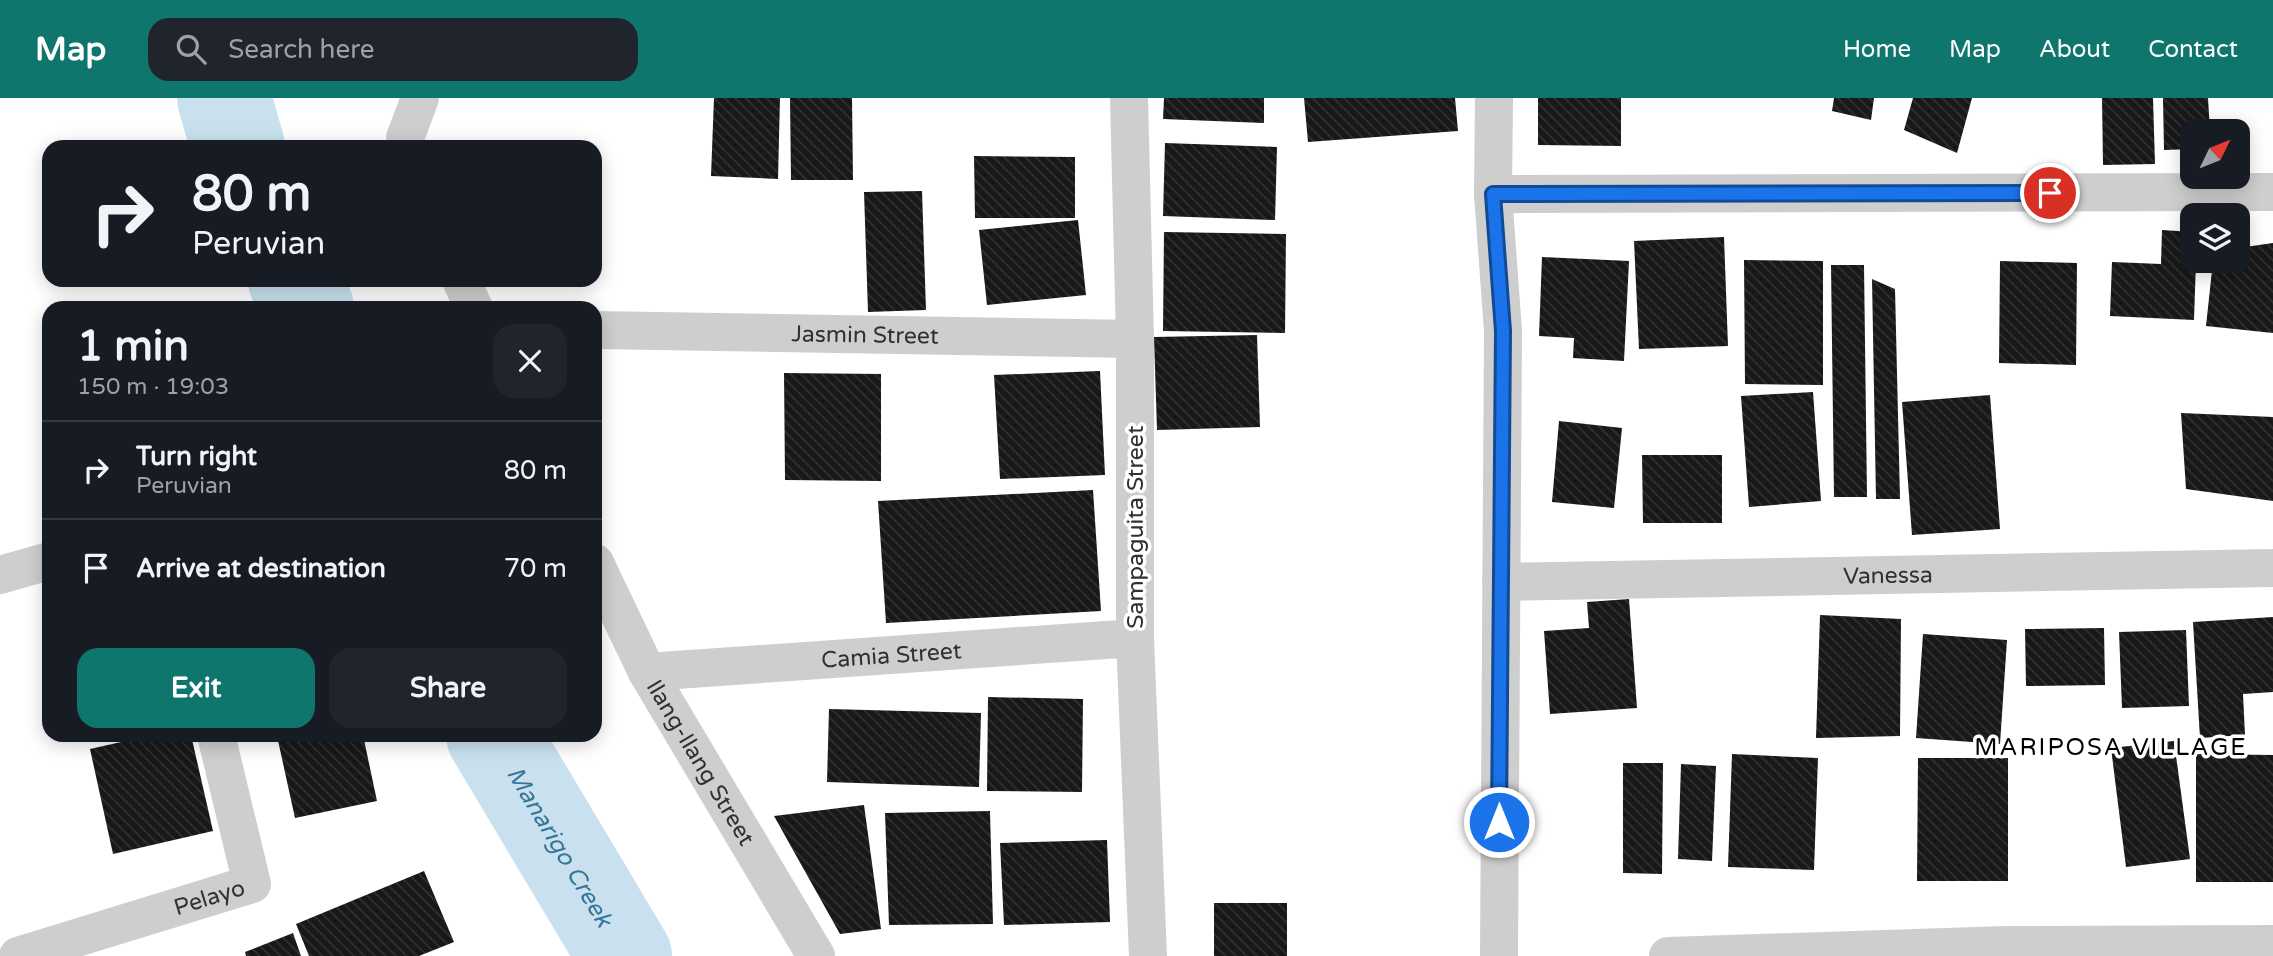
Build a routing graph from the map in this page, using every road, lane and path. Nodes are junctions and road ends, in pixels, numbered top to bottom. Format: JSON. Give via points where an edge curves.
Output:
{"nodes":[{"id":1,"x":420,"y":98,"type":"edge"},
{"id":2,"x":1129,"y":98,"type":"edge"},
{"id":3,"x":1494,"y":98,"type":"edge"},
{"id":4,"x":405,"y":140,"type":"edge"},
{"id":5,"x":2273,"y":192,"type":"edge"},
{"id":6,"x":1493,"y":194,"type":"junction"},
{"id":7,"x":602,"y":330,"type":"edge"},
{"id":8,"x":1135,"y":339,"type":"junction"},
{"id":9,"x":42,"y":563,"type":"edge"},
{"id":10,"x":2273,"y":568,"type":"edge"},
{"id":11,"x":0,"y":575,"type":"edge"},
{"id":12,"x":602,"y":578,"type":"edge"},
{"id":13,"x":1501,"y":582,"type":"junction"},
{"id":14,"x":1135,"y":638,"type":"junction"},
{"id":15,"x":647,"y":672,"type":"junction"},
{"id":16,"x":218,"y":742,"type":"edge"},
{"id":17,"x":2273,"y":944,"type":"edge"},
{"id":18,"x":18,"y":956,"type":"edge"},
{"id":19,"x":816,"y":956,"type":"edge"},
{"id":20,"x":1148,"y":956,"type":"edge"},
{"id":21,"x":1499,"y":956,"type":"edge"},
{"id":22,"x":1668,"y":956,"type":"edge"}],
"edges":[{"from":1,"to":4,"type":"street"},
{"from":2,"to":8,"type":"street","name":"Sampaguita Street"},
{"from":3,"to":6,"type":"street"},
{"from":5,"to":6,"type":"street"},
{"from":6,"to":13,"type":"street","via":[[1503,331]]},
{"from":7,"to":8,"type":"street","name":"Jasmin Street"},
{"from":8,"to":14,"type":"street","name":"Sampaguita Street"},
{"from":9,"to":11,"type":"street"},
{"from":10,"to":13,"type":"street","name":"Vanessa"},
{"from":12,"to":15,"type":"street","name":"Ilang-Ilang Street"},
{"from":13,"to":21,"type":"street"},
{"from":14,"to":15,"type":"street","name":"Camia Street"},
{"from":14,"to":20,"type":"street","name":"Sampaguita Street"},
{"from":15,"to":19,"type":"street","name":"Ilang-Ilang Street"},
{"from":16,"to":18,"type":"street","name":"Pelayo","via":[[252,884]]},
{"from":17,"to":22,"type":"street","via":[[2007,945]]}]}
